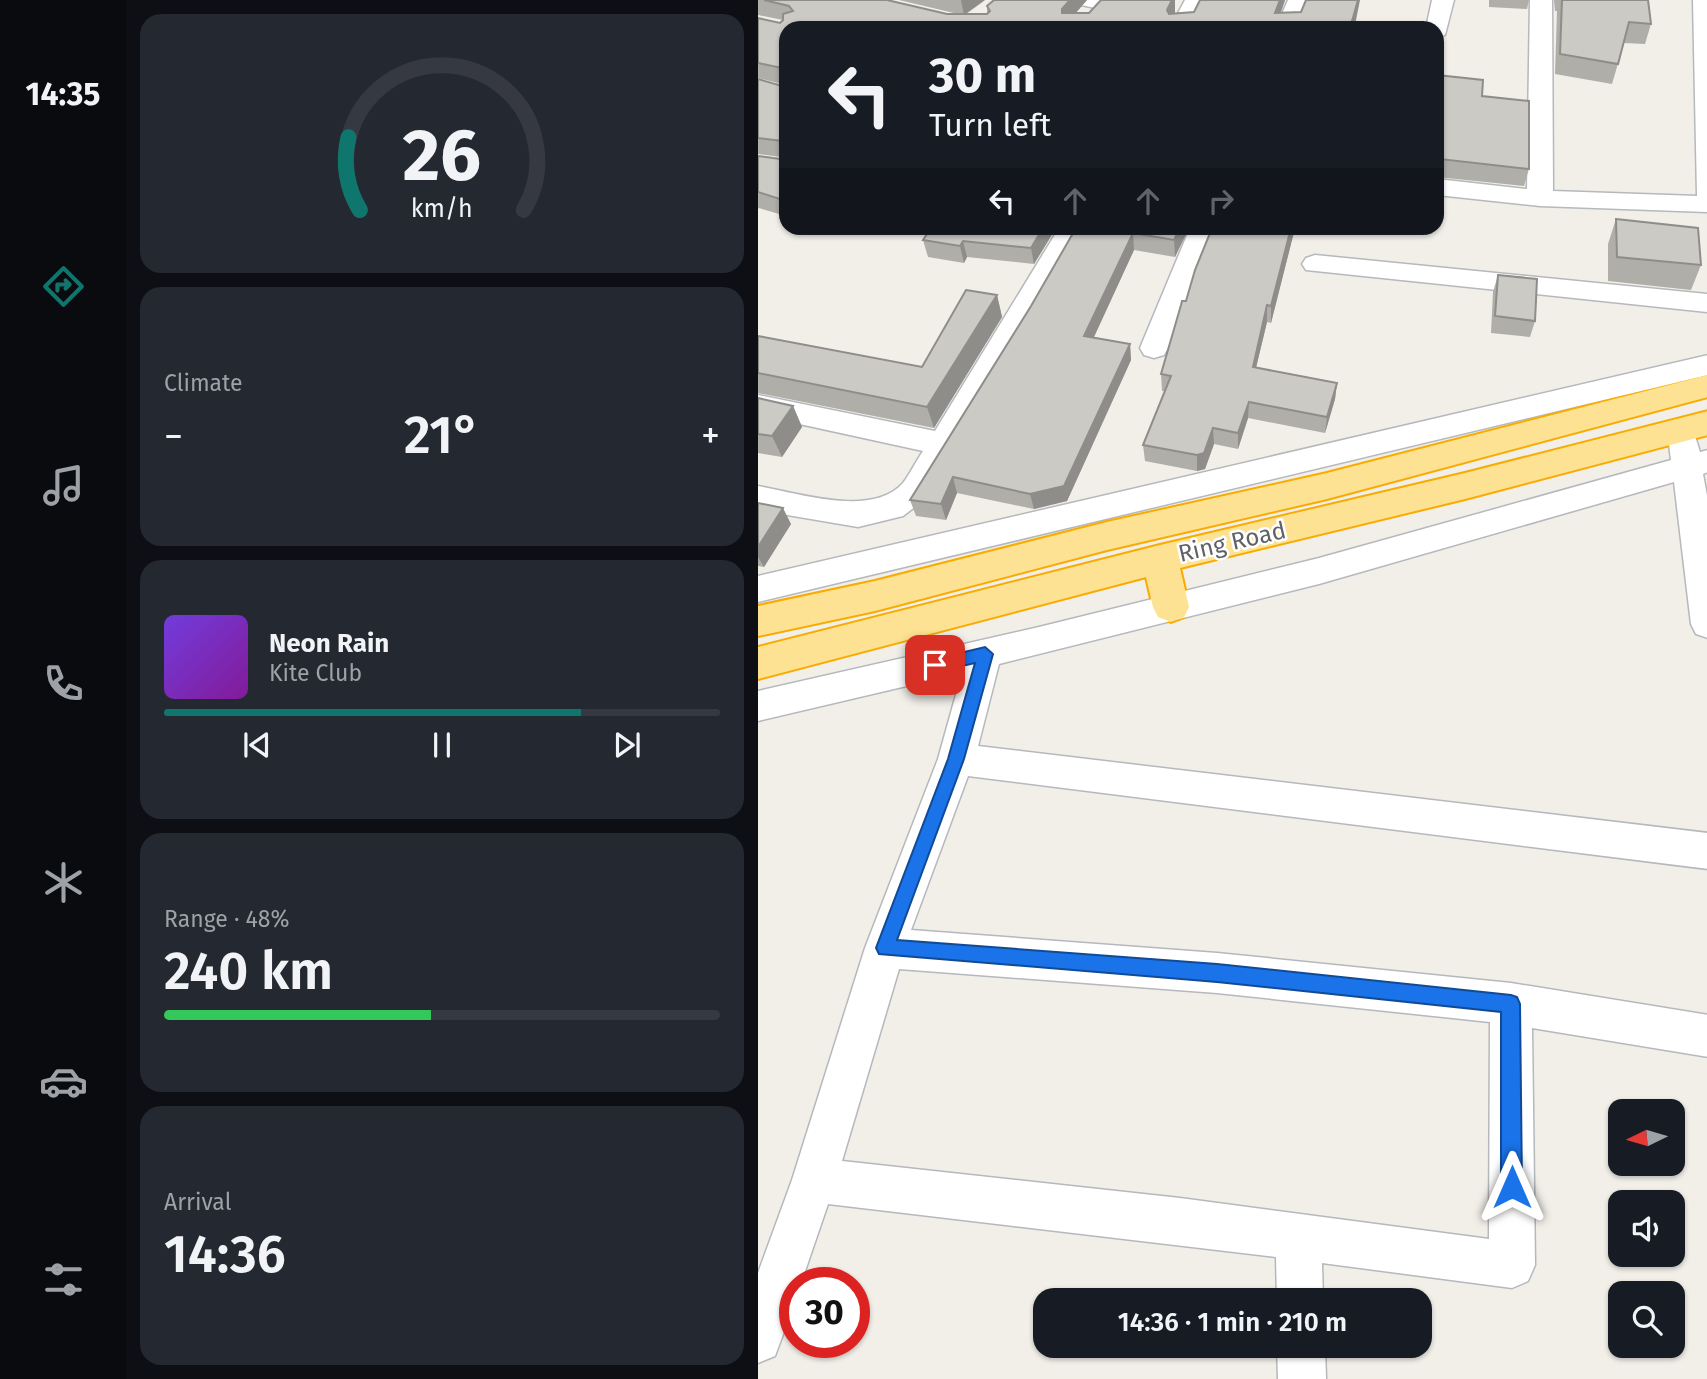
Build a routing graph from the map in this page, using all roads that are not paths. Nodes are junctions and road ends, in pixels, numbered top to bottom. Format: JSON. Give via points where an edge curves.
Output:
{"nodes":[{"id":1,"x":1196,"y":0,"type":"edge"},
{"id":2,"x":1299,"y":0,"type":"edge"},
{"id":3,"x":1443,"y":0,"type":"edge"},
{"id":4,"x":1541,"y":0,"type":"edge"},
{"id":5,"x":1704,"y":0,"type":"edge"},
{"id":6,"x":1185,"y":21,"type":"edge"},
{"id":7,"x":1290,"y":21,"type":"edge"},
{"id":8,"x":1439,"y":21,"type":"edge"},
{"id":9,"x":1707,"y":133,"type":"edge"},
{"id":10,"x":1444,"y":188,"type":"edge"},
{"id":11,"x":1707,"y":193,"type":"edge"},
{"id":12,"x":1540,"y":198,"type":"junction"},
{"id":13,"x":1707,"y":204,"type":"edge"},
{"id":14,"x":1068,"y":235,"type":"edge"},
{"id":15,"x":1200,"y":235,"type":"edge"},
{"id":16,"x":1315,"y":264,"type":"dead end"},
{"id":17,"x":1707,"y":303,"type":"edge"},
{"id":18,"x":1154,"y":348,"type":"dead end"},
{"id":19,"x":1707,"y":365,"type":"edge"},
{"id":20,"x":1707,"y":386,"type":"edge"},
{"id":21,"x":758,"y":405,"type":"edge"},
{"id":22,"x":1695,"y":427,"type":"edge"},
{"id":23,"x":943,"y":444,"type":"junction"},
{"id":24,"x":1435,"y":444,"type":"junction"},
{"id":25,"x":1696,"y":463,"type":"edge"},
{"id":26,"x":758,"y":498,"type":"edge"},
{"id":27,"x":1160,"y":559,"type":"junction"},
{"id":28,"x":758,"y":589,"type":"edge"},
{"id":29,"x":1171,"y":607,"type":"junction"},
{"id":30,"x":758,"y":621,"type":"edge"},
{"id":31,"x":1707,"y":624,"type":"edge"},
{"id":32,"x":985,"y":654,"type":"junction"},
{"id":33,"x":758,"y":663,"type":"edge"},
{"id":34,"x":758,"y":706,"type":"edge"},
{"id":35,"x":956,"y":759,"type":"junction"},
{"id":36,"x":1707,"y":851,"type":"edge"},
{"id":37,"x":885,"y":948,"type":"junction"},
{"id":38,"x":1511,"y":1004,"type":"junction"},
{"id":39,"x":1707,"y":1036,"type":"edge"},
{"id":40,"x":814,"y":1180,"type":"junction"},
{"id":41,"x":1298,"y":1236,"type":"junction"},
{"id":42,"x":1300,"y":1288,"type":"edge"},
{"id":43,"x":758,"y":1339,"type":"edge"},
{"id":44,"x":1301,"y":1358,"type":"edge"},
{"id":45,"x":1302,"y":1379,"type":"edge"}],
"edges":[{"from":1,"to":6,"type":"street"},
{"from":2,"to":7,"type":"street"},
{"from":3,"to":8,"type":"street"},
{"from":4,"to":12,"type":"street"},
{"from":5,"to":9,"type":"street"},
{"from":9,"to":11,"type":"street"},
{"from":10,"to":12,"type":"street"},
{"from":12,"to":13,"type":"street"},
{"from":14,"to":23,"type":"street"},
{"from":15,"to":18,"type":"street"},
{"from":16,"to":17,"type":"street"},
{"from":19,"to":24,"type":"street"},
{"from":20,"to":24,"type":"highway","name":"Ring Road"},
{"from":21,"to":23,"type":"street"},
{"from":22,"to":25,"type":"street"},
{"from":22,"to":27,"type":"highway","name":"Ring Road"},
{"from":23,"to":26,"type":"street","via":[[913,492],[892,508],[858,515]]},
{"from":24,"to":28,"type":"street"},
{"from":24,"to":30,"type":"highway","name":"Ring Road","via":[[1327,486]]},
{"from":25,"to":29,"type":"street","via":[[1504,521]]},
{"from":25,"to":31,"type":"street"},
{"from":27,"to":29,"type":"highway"},
{"from":27,"to":33,"type":"highway","name":"Ring Road"},
{"from":29,"to":32,"type":"street"},
{"from":32,"to":34,"type":"street"},
{"from":32,"to":35,"type":"street"},
{"from":35,"to":36,"type":"street"},
{"from":35,"to":37,"type":"street"},
{"from":37,"to":38,"type":"street","via":[[1217,973]]},
{"from":37,"to":40,"type":"street"},
{"from":38,"to":39,"type":"street"},
{"from":38,"to":41,"type":"street","via":[[1512,1265]]},
{"from":40,"to":41,"type":"street"},
{"from":40,"to":43,"type":"street"},
{"from":41,"to":42,"type":"street"},
{"from":44,"to":45,"type":"street"}]}
